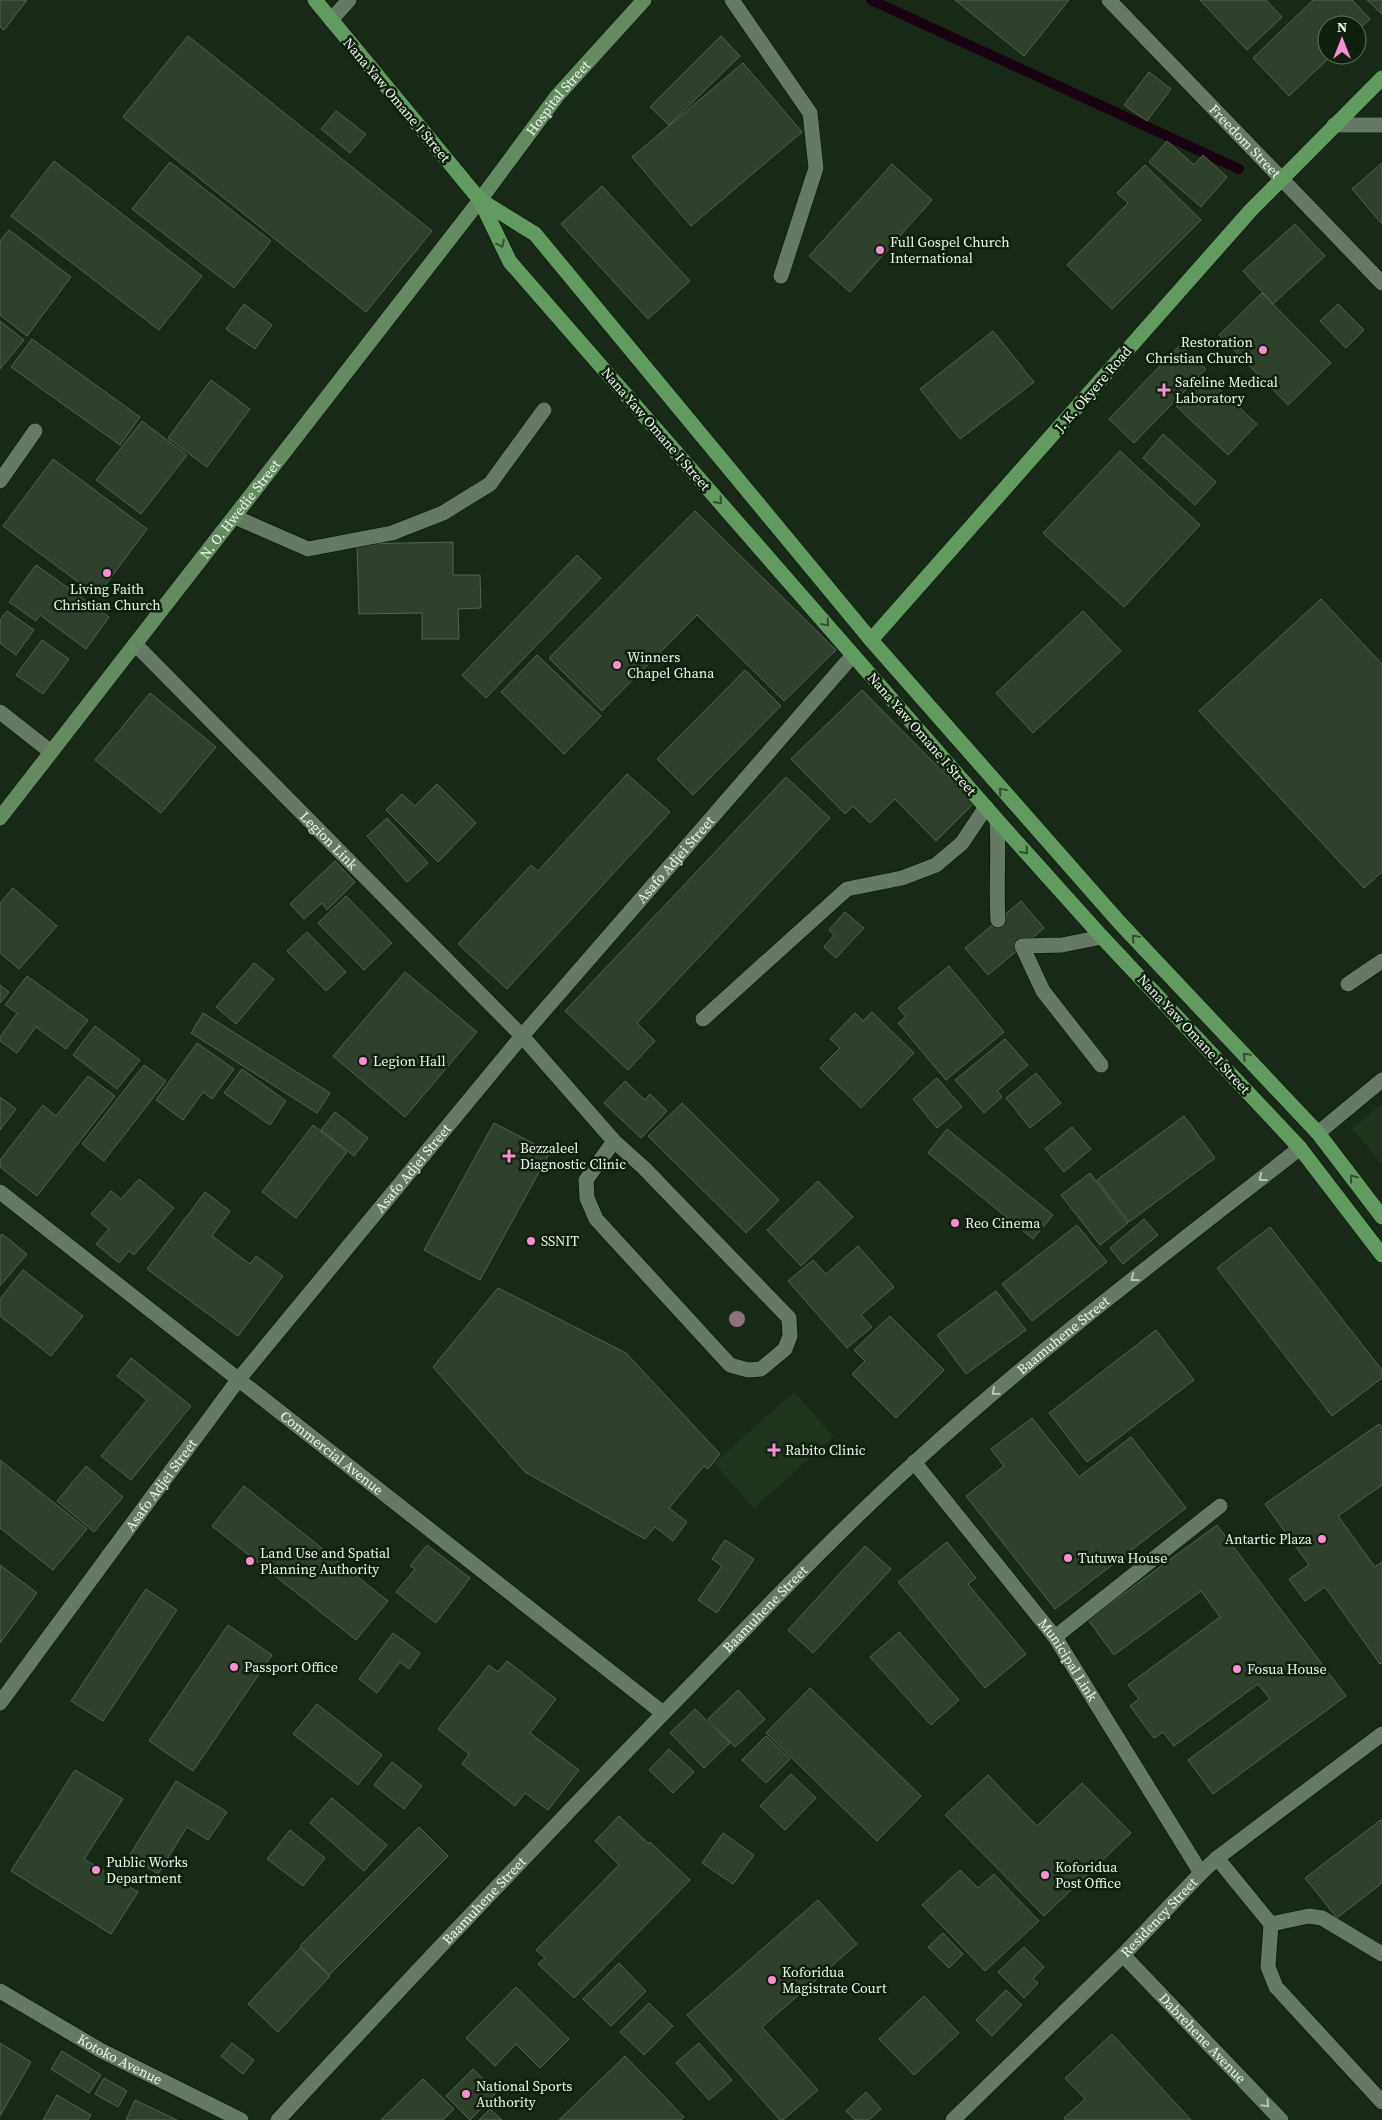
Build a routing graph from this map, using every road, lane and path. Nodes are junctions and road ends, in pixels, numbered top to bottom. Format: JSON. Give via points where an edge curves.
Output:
{"nodes":[{"id":1,"x":315,"y":0,"type":"edge"},
{"id":2,"x":348,"y":0,"type":"edge"},
{"id":3,"x":644,"y":0,"type":"edge"},
{"id":4,"x":732,"y":0,"type":"edge"},
{"id":5,"x":1109,"y":0,"type":"edge"},
{"id":6,"x":331,"y":20,"type":"junction"},
{"id":7,"x":1382,"y":78,"type":"edge"},
{"id":8,"x":1334,"y":125,"type":"junction"},
{"id":9,"x":1382,"y":125,"type":"edge"},
{"id":10,"x":1281,"y":180,"type":"junction"},
{"id":11,"x":480,"y":200,"type":"junction"},
{"id":12,"x":781,"y":276,"type":"dead end"},
{"id":13,"x":1382,"y":283,"type":"edge"},
{"id":14,"x":544,"y":410,"type":"dead end"},
{"id":15,"x":35,"y":431,"type":"dead end"},
{"id":16,"x":0,"y":481,"type":"edge"},
{"id":17,"x":235,"y":517,"type":"junction"},
{"id":18,"x":871,"y":640,"type":"junction"},
{"id":19,"x":135,"y":644,"type":"junction"},
{"id":20,"x":853,"y":655,"type":"junction"},
{"id":21,"x":0,"y":712,"type":"edge"},
{"id":22,"x":51,"y":752,"type":"junction"},
{"id":23,"x":986,"y":807,"type":"junction"},
{"id":24,"x":0,"y":818,"type":"edge"},
{"id":25,"x":997,"y":820,"type":"junction"},
{"id":26,"x":998,"y":920,"type":"dead end"},
{"id":27,"x":1102,"y":937,"type":"junction"},
{"id":28,"x":1382,"y":961,"type":"edge"},
{"id":29,"x":1348,"y":984,"type":"dead end"},
{"id":30,"x":704,"y":1019,"type":"dead end"},
{"id":31,"x":522,"y":1036,"type":"junction"},
{"id":32,"x":1101,"y":1065,"type":"dead end"},
{"id":33,"x":1382,"y":1080,"type":"edge"},
{"id":34,"x":1318,"y":1133,"type":"junction"},
{"id":35,"x":614,"y":1141,"type":"junction"},
{"id":36,"x":1300,"y":1148,"type":"junction"},
{"id":37,"x":0,"y":1192,"type":"edge"},
{"id":38,"x":1382,"y":1217,"type":"edge"},
{"id":39,"x":1382,"y":1255,"type":"edge"},
{"id":40,"x":238,"y":1380,"type":"junction"},
{"id":41,"x":914,"y":1462,"type":"junction"},
{"id":42,"x":1220,"y":1506,"type":"dead end"},
{"id":43,"x":1054,"y":1637,"type":"junction"},
{"id":44,"x":0,"y":1703,"type":"edge"},
{"id":45,"x":664,"y":1713,"type":"junction"},
{"id":46,"x":1382,"y":1734,"type":"edge"},
{"id":47,"x":1218,"y":1858,"type":"junction"},
{"id":48,"x":1201,"y":1873,"type":"junction"},
{"id":49,"x":1271,"y":1924,"type":"junction"},
{"id":50,"x":1382,"y":1954,"type":"edge"},
{"id":51,"x":1123,"y":1955,"type":"junction"},
{"id":52,"x":0,"y":1991,"type":"edge"},
{"id":53,"x":1382,"y":2102,"type":"edge"},
{"id":54,"x":241,"y":2120,"type":"edge"},
{"id":55,"x":278,"y":2120,"type":"edge"},
{"id":56,"x":953,"y":2120,"type":"edge"},
{"id":57,"x":1281,"y":2120,"type":"edge"}],
"edges":[{"from":1,"to":6,"type":"main road","name":"Nana Yaw Omane I Street"},
{"from":2,"to":6,"type":"street"},
{"from":3,"to":11,"type":"street","name":"Hospital Street","via":[[557,96]]},
{"from":4,"to":12,"type":"street","via":[[810,113],[816,168]]},
{"from":5,"to":10,"type":"street","name":"Freedom Street"},
{"from":6,"to":11,"type":"main road","name":"Nana Yaw Omane I Street"},
{"from":7,"to":8,"type":"main road","name":"J. K. Okyere Road"},
{"from":8,"to":9,"type":"street"},
{"from":8,"to":10,"type":"main road","name":"J. K. Okyere Road"},
{"from":10,"to":13,"type":"street","name":"Freedom Street"},
{"from":10,"to":18,"type":"main road","name":"J. K. Okyere Road","via":[[1244,217]]},
{"from":11,"to":17,"type":"street","name":"N. O. Hwedie Street"},
{"from":11,"to":18,"type":"main road","name":"Nana Yaw Omane I Street","via":[[535,234]]},
{"from":11,"to":20,"type":"main road","name":"Nana Yaw Omane I Street","one_way":true,"via":[[510,262]]},
{"from":14,"to":17,"type":"street","via":[[490,484],[443,513],[392,533],[308,549]]},
{"from":15,"to":16,"type":"street"},
{"from":17,"to":19,"type":"street","name":"N. O. Hwedie Street"},
{"from":34,"to":18,"type":"main road","name":"Nana Yaw Omane I Street","one_way":true,"via":[[1119,922]]},
{"from":19,"to":22,"type":"street","name":"N. O. Hwedie Street"},
{"from":19,"to":31,"type":"street","name":"Legion Link"},
{"from":20,"to":23,"type":"main road","name":"Nana Yaw Omane I Street"},
{"from":20,"to":31,"type":"street","name":"Asafo Adjei Street"},
{"from":21,"to":22,"type":"street"},
{"from":22,"to":24,"type":"street","name":"N. O. Hwedie Street"},
{"from":23,"to":25,"type":"main road","name":"Nana Yaw Omane I Street"},
{"from":23,"to":30,"type":"street","via":[[962,843],[936,865],[902,878],[847,889]]},
{"from":25,"to":26,"type":"street"},
{"from":25,"to":27,"type":"main road","name":"Nana Yaw Omane I Street","one_way":true},
{"from":27,"to":32,"type":"street","via":[[1062,945],[1022,946],[1042,991]]},
{"from":27,"to":36,"type":"main road","name":"Nana Yaw Omane I Street"},
{"from":28,"to":29,"type":"street"},
{"from":31,"to":35,"type":"street","name":"Legion Link"},
{"from":31,"to":40,"type":"street","name":"Asafo Adjei Street"},
{"from":33,"to":34,"type":"street"},
{"from":38,"to":34,"type":"main road","name":"Nana Yaw Omane I Street","one_way":true},
{"from":35,"to":35,"type":"street","name":"Legion Link","via":[[789,1318],[790,1336],[785,1349],[761,1369],[748,1370],[730,1365],[596,1218],[587,1198],[586,1180]]},
{"from":36,"to":39,"type":"main road","name":"Nana Yaw Omane I Street"},
{"from":36,"to":41,"type":"street","name":"Baamuhene Street","one_way":true,"via":[[1071,1327]]},
{"from":37,"to":40,"type":"street","name":"Commercial Avenue"},
{"from":40,"to":44,"type":"street","name":"Asafo Adjei Street"},
{"from":40,"to":45,"type":"street","name":"Commercial Avenue"},
{"from":41,"to":43,"type":"street","name":"Municipal Link"},
{"from":41,"to":45,"type":"street","name":"Baamuhene Street"},
{"from":42,"to":43,"type":"street"},
{"from":43,"to":48,"type":"street","name":"Municipal Link"},
{"from":45,"to":55,"type":"street","name":"Baamuhene Street"},
{"from":46,"to":47,"type":"street","name":"Residency Street"},
{"from":47,"to":48,"type":"street","name":"Residency Street"},
{"from":47,"to":49,"type":"street"},
{"from":48,"to":51,"type":"street","name":"Residency Street"},
{"from":49,"to":50,"type":"street","via":[[1309,1916],[1322,1918]]},
{"from":49,"to":53,"type":"street","via":[[1268,1967],[1276,1987]]},
{"from":51,"to":56,"type":"street","name":"Residency Street"},
{"from":51,"to":57,"type":"street","name":"Dabrehene Avenue","one_way":true},
{"from":52,"to":54,"type":"street","name":"Kotoko Avenue","via":[[100,2050]]}]}
